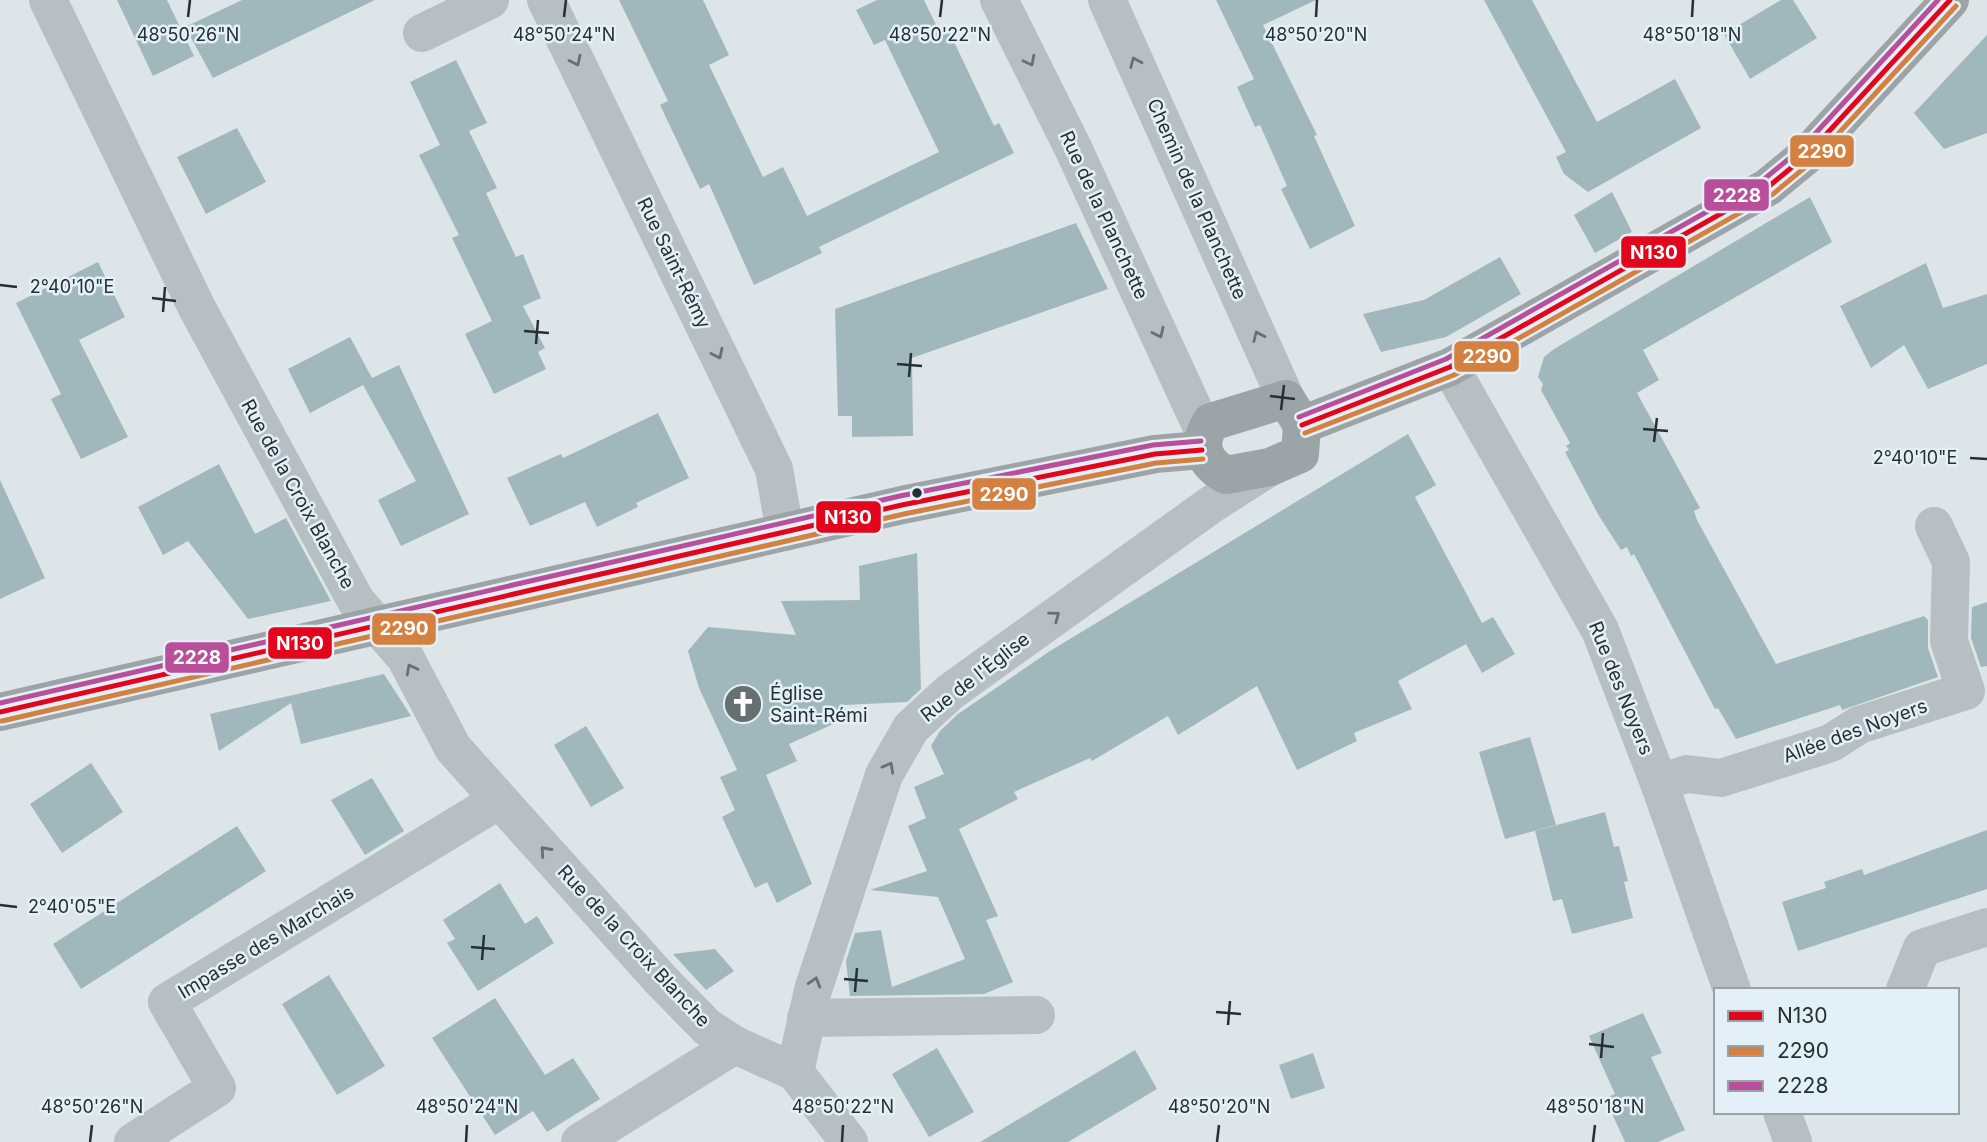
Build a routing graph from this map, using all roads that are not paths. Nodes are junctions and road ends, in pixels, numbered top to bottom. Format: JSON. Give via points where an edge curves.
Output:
{"nodes":[{"id":1,"x":48,"y":0,"type":"edge"},
{"id":2,"x":490,"y":0,"type":"edge"},
{"id":3,"x":546,"y":0,"type":"edge"},
{"id":4,"x":999,"y":0,"type":"edge"},
{"id":5,"x":1107,"y":0,"type":"edge"},
{"id":6,"x":1950,"y":0,"type":"edge"},
{"id":7,"x":422,"y":33,"type":"dead end"},
{"id":8,"x":1450,"y":367,"type":"junction"},
{"id":9,"x":1294,"y":412,"type":"junction"},
{"id":10,"x":1203,"y":441,"type":"junction"},
{"id":11,"x":1270,"y":467,"type":"junction"},
{"id":12,"x":1934,"y":526,"type":"dead end"},
{"id":13,"x":785,"y":532,"type":"junction"},
{"id":14,"x":379,"y":627,"type":"junction"},
{"id":15,"x":0,"y":712,"type":"edge"},
{"id":16,"x":1659,"y":783,"type":"junction"},
{"id":17,"x":499,"y":800,"type":"junction"},
{"id":18,"x":1987,"y":927,"type":"edge"},
{"id":19,"x":1731,"y":988,"type":"edge"},
{"id":20,"x":1906,"y":988,"type":"edge"},
{"id":21,"x":1036,"y":1014,"type":"dead end"},
{"id":22,"x":806,"y":1018,"type":"junction"},
{"id":23,"x":736,"y":1045,"type":"junction"},
{"id":24,"x":795,"y":1072,"type":"junction"},
{"id":25,"x":133,"y":1142,"type":"edge"},
{"id":26,"x":580,"y":1142,"type":"edge"},
{"id":27,"x":849,"y":1142,"type":"edge"}],
"edges":[{"from":1,"to":14,"type":"street","name":"Rue de la Croix Blanche","via":[[175,267],[356,601]]},
{"from":2,"to":7,"type":"street"},
{"from":3,"to":13,"type":"street","name":"Rue Saint-Rémy","one_way":true,"via":[[774,469]]},
{"from":4,"to":10,"type":"street","name":"Rue de la Planchette","one_way":true,"via":[[1073,148]]},
{"from":9,"to":5,"type":"street","name":"Chemin de la Planchette","one_way":true},
{"from":6,"to":8,"type":"main road","via":[[1808,154],[1768,187]]},
{"from":8,"to":9,"type":"main road"},
{"from":8,"to":16,"type":"street","name":"Rue des Noyers","via":[[1600,630]]},
{"from":9,"to":10,"type":"main road","via":[[1211,422]]},
{"from":9,"to":11,"type":"main road","via":[[1300,454]]},
{"from":10,"to":11,"type":"main road","via":[[1212,467],[1226,475]]},
{"from":10,"to":13,"type":"main road"},
{"from":22,"to":11,"type":"street","name":"Rue de l'Église","one_way":true,"via":[[884,775],[911,728],[950,692]]},
{"from":12,"to":16,"type":"street","name":"Allée des Noyers","via":[[1951,562],[1949,641],[1966,691],[1859,725],[1831,743],[1721,778],[1686,774]]},
{"from":13,"to":14,"type":"main road"},
{"from":14,"to":15,"type":"main road"},
{"from":17,"to":14,"type":"street","name":"Rue de la Croix Blanche","one_way":true,"via":[[453,748],[405,657]]},
{"from":16,"to":19,"type":"street","name":"Rue des Noyers"},
{"from":23,"to":17,"type":"street","name":"Rue de la Croix Blanche","one_way":true,"via":[[707,1027],[670,990]]},
{"from":17,"to":25,"type":"street","name":"Impasse des Marchais","via":[[167,1002],[217,1088]]},
{"from":18,"to":20,"type":"street","via":[[1922,948]]},
{"from":21,"to":22,"type":"street"},
{"from":22,"to":24,"type":"street","name":"Rue de l'Église"},
{"from":23,"to":24,"type":"street","name":"Rue de la Croix Blanche"},
{"from":23,"to":26,"type":"street"},
{"from":24,"to":27,"type":"street"}]}
